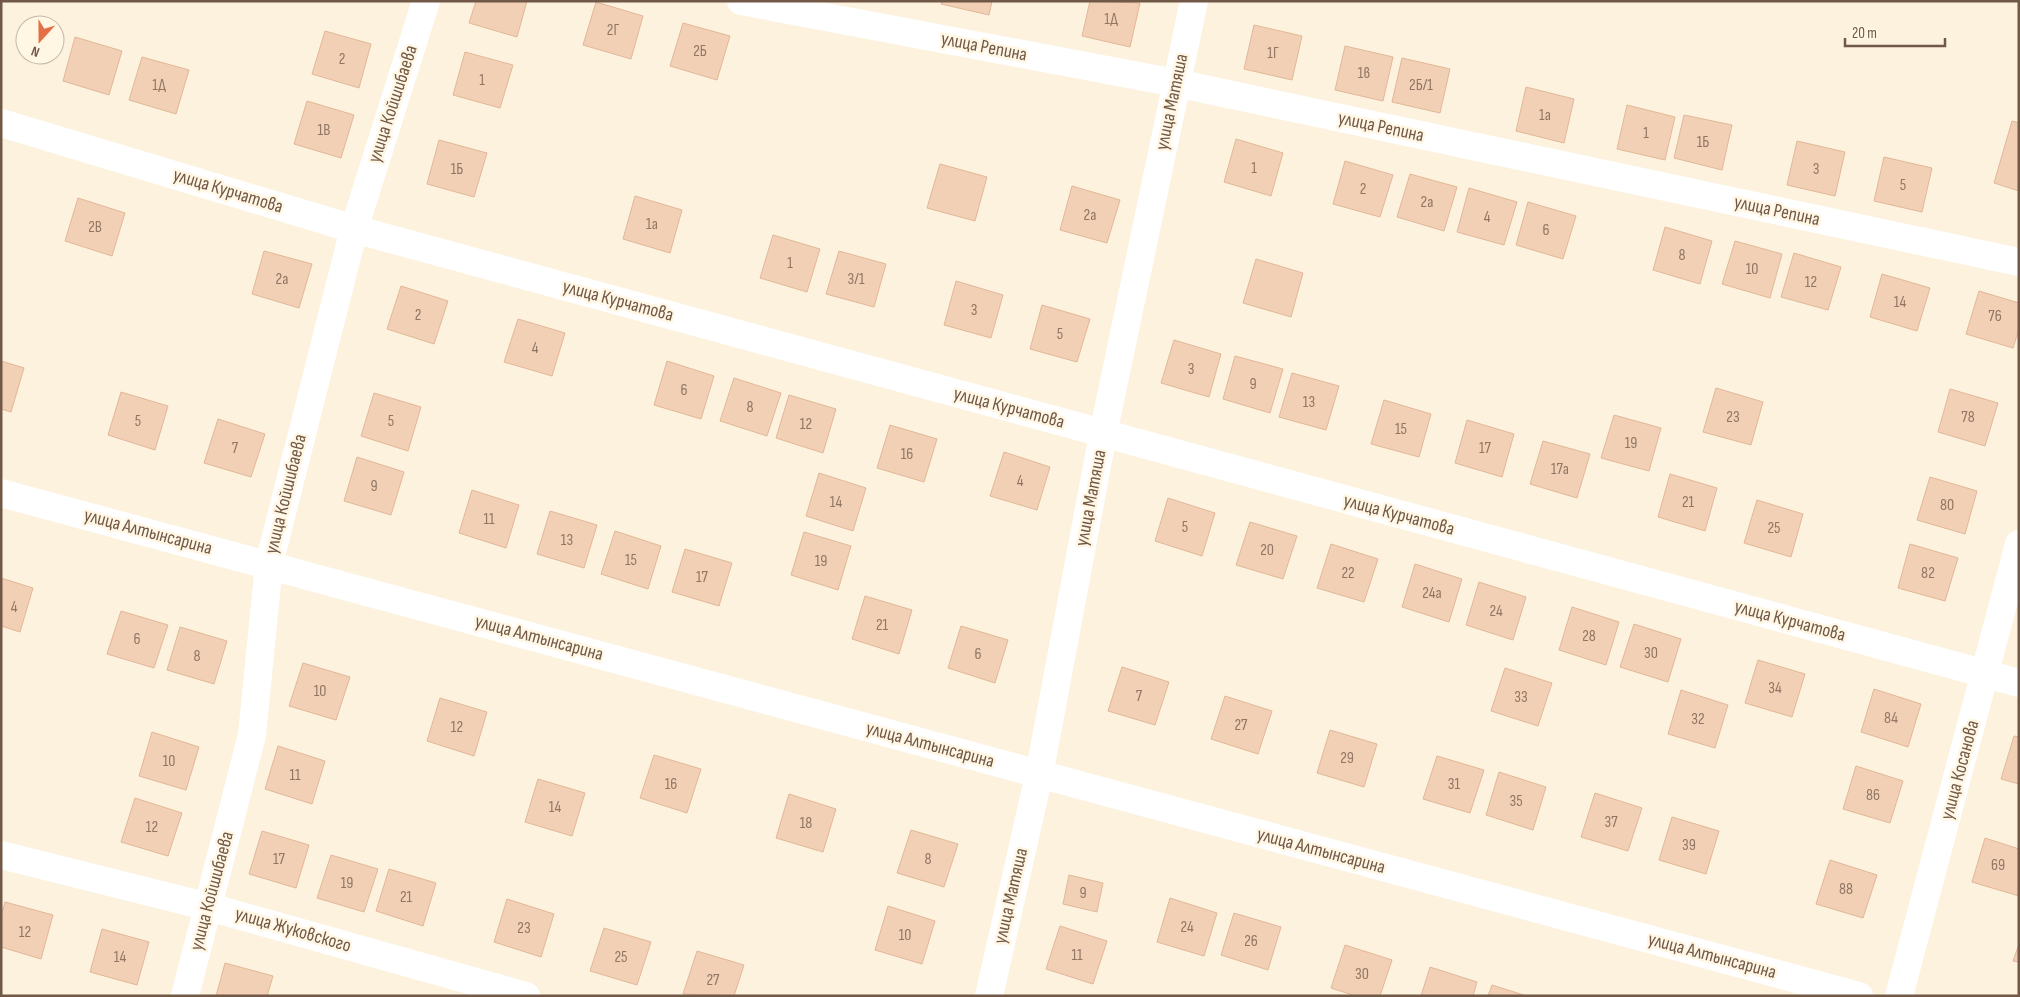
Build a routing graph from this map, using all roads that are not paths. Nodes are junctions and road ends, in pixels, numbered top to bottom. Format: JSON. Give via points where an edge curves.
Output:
{"nodes":[{"id":1,"x":426,"y":1,"type":"edge"},
{"id":2,"x":741,"y":1,"type":"edge"},
{"id":3,"x":1194,"y":1,"type":"edge"},
{"id":4,"x":1176,"y":83,"type":"junction"},
{"id":5,"x":1,"y":123,"type":"edge"},
{"id":6,"x":354,"y":229,"type":"junction"},
{"id":7,"x":2019,"y":262,"type":"edge"},
{"id":8,"x":1103,"y":434,"type":"junction"},
{"id":9,"x":1,"y":493,"type":"edge"},
{"id":10,"x":2019,"y":544,"type":"edge"},
{"id":11,"x":269,"y":564,"type":"junction"},
{"id":12,"x":1986,"y":674,"type":"junction"},
{"id":13,"x":2019,"y":683,"type":"edge"},
{"id":14,"x":1039,"y":774,"type":"junction"},
{"id":15,"x":1,"y":855,"type":"edge"},
{"id":16,"x":208,"y":907,"type":"junction"},
{"id":17,"x":185,"y":996,"type":"edge"},
{"id":18,"x":526,"y":996,"type":"edge"},
{"id":19,"x":989,"y":996,"type":"edge"},
{"id":20,"x":1858,"y":996,"type":"edge"},
{"id":21,"x":1900,"y":996,"type":"edge"}],
"edges":[{"from":1,"to":6,"type":"street","name":"улица Койшибаева"},
{"from":2,"to":4,"type":"street","name":"улица Репина"},
{"from":3,"to":4,"type":"street","name":"улица Матяша"},
{"from":4,"to":7,"type":"street","name":"улица Репина"},
{"from":4,"to":8,"type":"street","name":"улица Матяша"},
{"from":5,"to":6,"type":"street","name":"улица Курчатова"},
{"from":6,"to":8,"type":"street","name":"улица Курчатова"},
{"from":6,"to":11,"type":"street","name":"улица Койшибаева"},
{"from":8,"to":12,"type":"street","name":"улица Курчатова"},
{"from":8,"to":14,"type":"street","name":"улица Матяша"},
{"from":9,"to":11,"type":"street","name":"улица Алтынсарина"},
{"from":10,"to":12,"type":"street","name":"улица Косанова"},
{"from":11,"to":14,"type":"street","name":"улица Алтынсарина"},
{"from":11,"to":16,"type":"street","name":"улица Койшибаева","via":[[252,735]]},
{"from":12,"to":13,"type":"street","name":"улица Курчатова"},
{"from":12,"to":21,"type":"street","name":"улица Косанова"},
{"from":14,"to":19,"type":"street","name":"улица Матяша"},
{"from":14,"to":20,"type":"street","name":"улица Алтынсарина"},
{"from":15,"to":16,"type":"street","name":"улица Жуковского"},
{"from":16,"to":17,"type":"street","name":"улица Койшибаева"},
{"from":16,"to":18,"type":"street","name":"улица Жуковского"}]}
